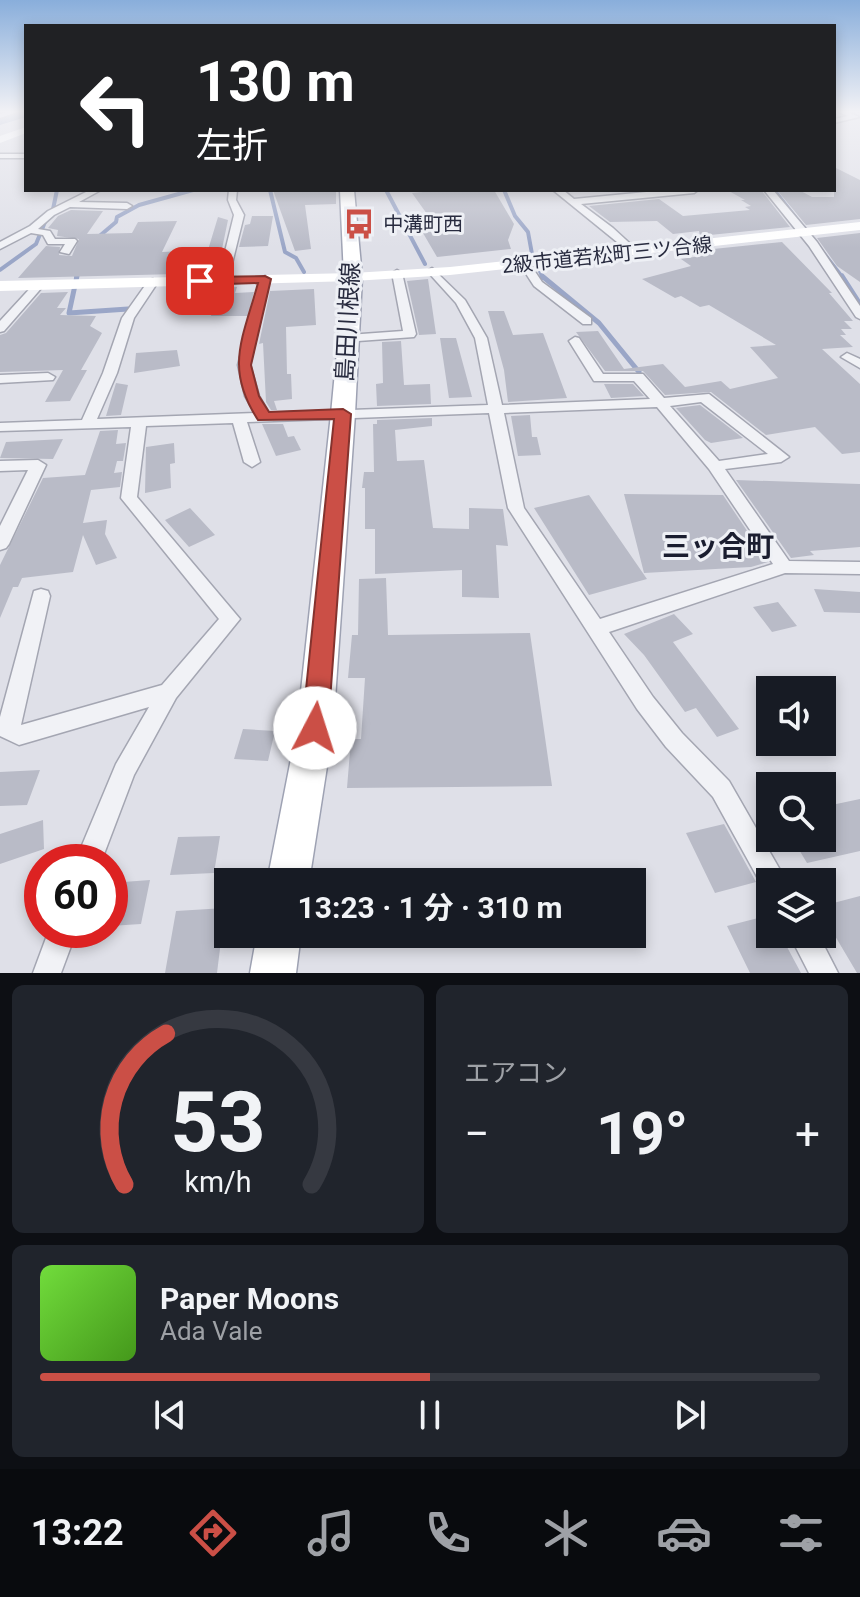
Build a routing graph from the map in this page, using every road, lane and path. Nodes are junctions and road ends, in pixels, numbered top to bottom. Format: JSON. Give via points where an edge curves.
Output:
{"nodes":[{"id":1,"x":93,"y":192,"type":"edge"},
{"id":2,"x":233,"y":192,"type":"edge"},
{"id":3,"x":347,"y":192,"type":"edge"},
{"id":4,"x":559,"y":192,"type":"edge"},
{"id":5,"x":673,"y":192,"type":"edge"},
{"id":6,"x":770,"y":192,"type":"edge"},
{"id":7,"x":570,"y":202,"type":"junction"},
{"id":8,"x":66,"y":205,"type":"junction"},
{"id":9,"x":127,"y":206,"type":"dead end"},
{"id":10,"x":860,"y":226,"type":"edge"},
{"id":11,"x":33,"y":228,"type":"junction"},
{"id":12,"x":803,"y":232,"type":"junction"},
{"id":13,"x":0,"y":246,"type":"edge"},
{"id":14,"x":630,"y":250,"type":"junction"},
{"id":15,"x":65,"y":252,"type":"dead end"},
{"id":16,"x":524,"y":263,"type":"junction"},
{"id":17,"x":423,"y":271,"type":"junction"},
{"id":18,"x":397,"y":273,"type":"junction"},
{"id":19,"x":353,"y":277,"type":"junction"},
{"id":20,"x":265,"y":279,"type":"junction"},
{"id":21,"x":223,"y":280,"type":"junction"},
{"id":22,"x":153,"y":282,"type":"junction"},
{"id":23,"x":39,"y":285,"type":"junction"},
{"id":24,"x":0,"y":286,"type":"edge"},
{"id":25,"x":860,"y":315,"type":"edge"},
{"id":26,"x":587,"y":321,"type":"dead end"},
{"id":27,"x":0,"y":328,"type":"edge"},
{"id":28,"x":348,"y":339,"type":"junction"},
{"id":29,"x":575,"y":341,"type":"dead end"},
{"id":30,"x":847,"y":357,"type":"dead end"},
{"id":31,"x":860,"y":364,"type":"edge"},
{"id":32,"x":48,"y":377,"type":"dead end"},
{"id":33,"x":0,"y":379,"type":"edge"},
{"id":34,"x":660,"y":403,"type":"junction"},
{"id":35,"x":495,"y":409,"type":"junction"},
{"id":36,"x":343,"y":414,"type":"junction"},
{"id":37,"x":264,"y":417,"type":"junction"},
{"id":38,"x":239,"y":418,"type":"junction"},
{"id":39,"x":139,"y":422,"type":"junction"},
{"id":40,"x":88,"y":423,"type":"junction"},
{"id":41,"x":0,"y":427,"type":"edge"},
{"id":42,"x":252,"y":462,"type":"dead end"},
{"id":43,"x":0,"y":466,"type":"edge"},
{"id":44,"x":715,"y":466,"type":"junction"},
{"id":45,"x":0,"y":544,"type":"edge"},
{"id":46,"x":784,"y":567,"type":"junction"},
{"id":47,"x":860,"y":568,"type":"edge"},
{"id":48,"x":41,"y":596,"type":"dead end"},
{"id":49,"x":597,"y":628,"type":"junction"},
{"id":50,"x":169,"y":692,"type":"junction"},
{"id":51,"x":95,"y":844,"type":"edge"},
{"id":52,"x":290,"y":868,"type":"edge"},
{"id":53,"x":766,"y":868,"type":"edge"},
{"id":54,"x":56,"y":948,"type":"edge"},
{"id":55,"x":277,"y":948,"type":"edge"},
{"id":56,"x":811,"y":948,"type":"edge"},
{"id":57,"x":47,"y":973,"type":"edge"},
{"id":58,"x":273,"y":973,"type":"edge"},
{"id":59,"x":824,"y":973,"type":"edge"}],
"edges":[{"from":1,"to":8,"type":"street"},
{"from":2,"to":21,"type":"street","via":[[239,215]]},
{"from":3,"to":19,"type":"main road","name":"島田川根線"},
{"from":4,"to":7,"type":"street"},
{"from":5,"to":7,"type":"street"},
{"from":6,"to":12,"type":"street"},
{"from":7,"to":14,"type":"street"},
{"from":8,"to":9,"type":"street"},
{"from":8,"to":11,"type":"street"},
{"from":10,"to":12,"type":"street","name":"2級市道若松町三ツ合線"},
{"from":11,"to":13,"type":"street"},
{"from":11,"to":15,"type":"street","via":[[47,233],[52,242],[72,241]]},
{"from":12,"to":14,"type":"street","name":"2級市道若松町三ツ合線"},
{"from":12,"to":25,"type":"street"},
{"from":14,"to":16,"type":"street","name":"2級市道若松町三ツ合線"},
{"from":14,"to":17,"type":"street"},
{"from":16,"to":17,"type":"street","name":"2級市道若松町三ツ合線"},
{"from":16,"to":26,"type":"street","via":[[538,284]]},
{"from":17,"to":18,"type":"street","name":"2級市道若松町三ツ合線"},
{"from":17,"to":35,"type":"street","via":[[473,320]]},
{"from":18,"to":19,"type":"street","name":"2級市道若松町三ツ合線"},
{"from":18,"to":28,"type":"street","via":[[410,334]]},
{"from":19,"to":20,"type":"street","name":"2級市道若松町三ツ合線"},
{"from":19,"to":28,"type":"main road","name":"島田川根線"},
{"from":20,"to":21,"type":"street","name":"2級市道若松町三ツ合線"},
{"from":20,"to":37,"type":"street","via":[[244,365]]},
{"from":21,"to":22,"type":"street","name":"2級市道若松町三ツ合線"},
{"from":22,"to":23,"type":"street","name":"2級市道若松町三ツ合線"},
{"from":22,"to":40,"type":"street","via":[[128,318]]},
{"from":23,"to":24,"type":"street","name":"2級市道若松町三ツ合線"},
{"from":23,"to":27,"type":"street"},
{"from":28,"to":36,"type":"main road","name":"島田川根線"},
{"from":29,"to":34,"type":"street","via":[[599,378],[638,377]]},
{"from":30,"to":31,"type":"street"},
{"from":32,"to":33,"type":"street"},
{"from":34,"to":35,"type":"street"},
{"from":34,"to":44,"type":"street"},
{"from":34,"to":44,"type":"street","via":[[704,397],[781,457]]},
{"from":35,"to":36,"type":"street"},
{"from":35,"to":49,"type":"street","via":[[516,508]]},
{"from":36,"to":37,"type":"street"},
{"from":36,"to":52,"type":"main road","name":"島田川根線","via":[[315,728]]},
{"from":37,"to":38,"type":"street"},
{"from":38,"to":39,"type":"street"},
{"from":38,"to":42,"type":"street"},
{"from":39,"to":40,"type":"street"},
{"from":39,"to":50,"type":"street","via":[[129,498],[230,619]]},
{"from":40,"to":41,"type":"street"},
{"from":43,"to":45,"type":"street","via":[[38,465]]},
{"from":44,"to":46,"type":"street"},
{"from":46,"to":47,"type":"street"},
{"from":46,"to":49,"type":"street"},
{"from":48,"to":50,"type":"street","via":[[8,729],[19,735]]},
{"from":49,"to":53,"type":"street","via":[[645,703],[721,789]]},
{"from":50,"to":51,"type":"street","via":[[124,771]]},
{"from":54,"to":57,"type":"street"},
{"from":55,"to":58,"type":"main road"},
{"from":56,"to":59,"type":"street"}]}
